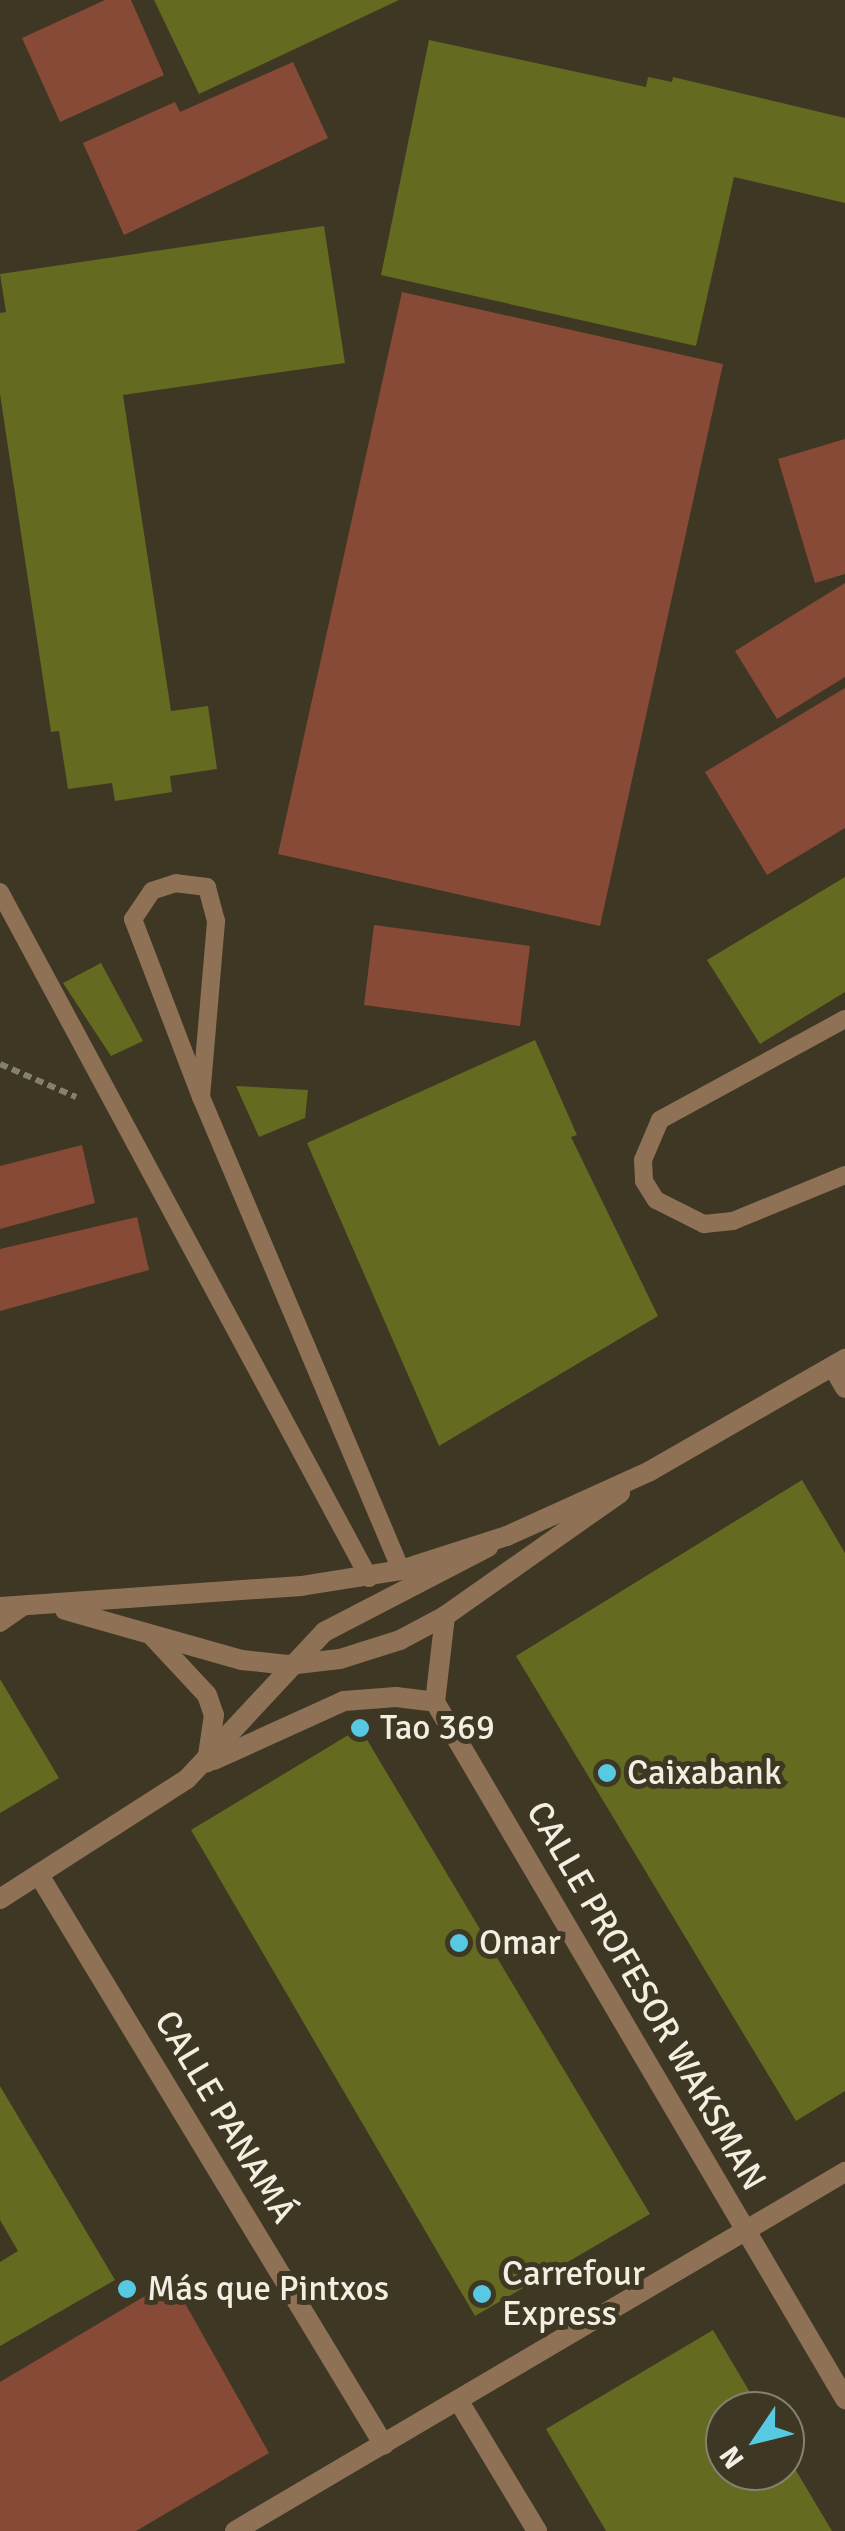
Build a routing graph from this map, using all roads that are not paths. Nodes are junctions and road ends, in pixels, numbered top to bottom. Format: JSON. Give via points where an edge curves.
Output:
{"nodes":[{"id":1,"x":0,"y":892,"type":"edge"},
{"id":2,"x":845,"y":1019,"type":"edge"},
{"id":3,"x":201,"y":1097,"type":"junction"},
{"id":4,"x":845,"y":1175,"type":"edge"},
{"id":5,"x":839,"y":1363,"type":"edge"},
{"id":6,"x":845,"y":1388,"type":"edge"},
{"id":7,"x":650,"y":1471,"type":"junction"},
{"id":8,"x":507,"y":1536,"type":"junction"},
{"id":9,"x":401,"y":1570,"type":"junction"},
{"id":10,"x":369,"y":1578,"type":"junction"},
{"id":11,"x":0,"y":1607,"type":"edge"},
{"id":12,"x":22,"y":1607,"type":"junction"},
{"id":13,"x":53,"y":1607,"type":"junction"},
{"id":14,"x":445,"y":1616,"type":"junction"},
{"id":15,"x":0,"y":1623,"type":"edge"},
{"id":16,"x":153,"y":1637,"type":"junction"},
{"id":17,"x":288,"y":1665,"type":"junction"},
{"id":18,"x":434,"y":1702,"type":"junction"},
{"id":19,"x":207,"y":1763,"type":"junction"},
{"id":20,"x":39,"y":1875,"type":"junction"},
{"id":21,"x":0,"y":1899,"type":"edge"},
{"id":22,"x":845,"y":2172,"type":"edge"},
{"id":23,"x":746,"y":2232,"type":"junction"},
{"id":24,"x":845,"y":2399,"type":"edge"},
{"id":25,"x":458,"y":2400,"type":"junction"},
{"id":26,"x":384,"y":2445,"type":"junction"},
{"id":27,"x":235,"y":2531,"type":"edge"},
{"id":28,"x":537,"y":2531,"type":"edge"}],
"edges":[{"from":1,"to":10,"type":"lane"},
{"from":2,"to":4,"type":"lane","via":[[660,1120],[643,1160],[644,1181],[656,1200],[704,1224],[733,1222]]},
{"from":3,"to":3,"type":"lane","via":[[216,921],[207,887],[176,883],[152,891],[133,918]]},
{"from":3,"to":9,"type":"lane"},
{"from":5,"to":6,"type":"street"},
{"from":5,"to":7,"type":"street"},
{"from":7,"to":8,"type":"street"},
{"from":7,"to":14,"type":"street"},
{"from":8,"to":9,"type":"street"},
{"from":8,"to":17,"type":"street","via":[[340,1622]]},
{"from":9,"to":10,"type":"street"},
{"from":10,"to":13,"type":"street"},
{"from":11,"to":12,"type":"street"},
{"from":12,"to":13,"type":"street"},
{"from":12,"to":15,"type":"lane"},
{"from":13,"to":16,"type":"street"},
{"from":14,"to":17,"type":"street","via":[[374,1650]]},
{"from":14,"to":18,"type":"street"},
{"from":16,"to":17,"type":"street"},
{"from":16,"to":19,"type":"street","via":[[208,1696],[214,1715]]},
{"from":17,"to":19,"type":"street"},
{"from":18,"to":19,"type":"street","via":[[344,1702]]},
{"from":18,"to":23,"type":"street","name":"CALLE PROFESOR WAKSMAN"},
{"from":19,"to":20,"type":"street"},
{"from":20,"to":21,"type":"street"},
{"from":20,"to":26,"type":"street","name":"CALLE PANAMÁ"},
{"from":22,"to":23,"type":"street"},
{"from":23,"to":24,"type":"street","name":"CALLE PROFESOR WAKSMAN"},
{"from":23,"to":25,"type":"street"},
{"from":25,"to":26,"type":"street"},
{"from":25,"to":28,"type":"street"},
{"from":26,"to":27,"type":"street"}]}
